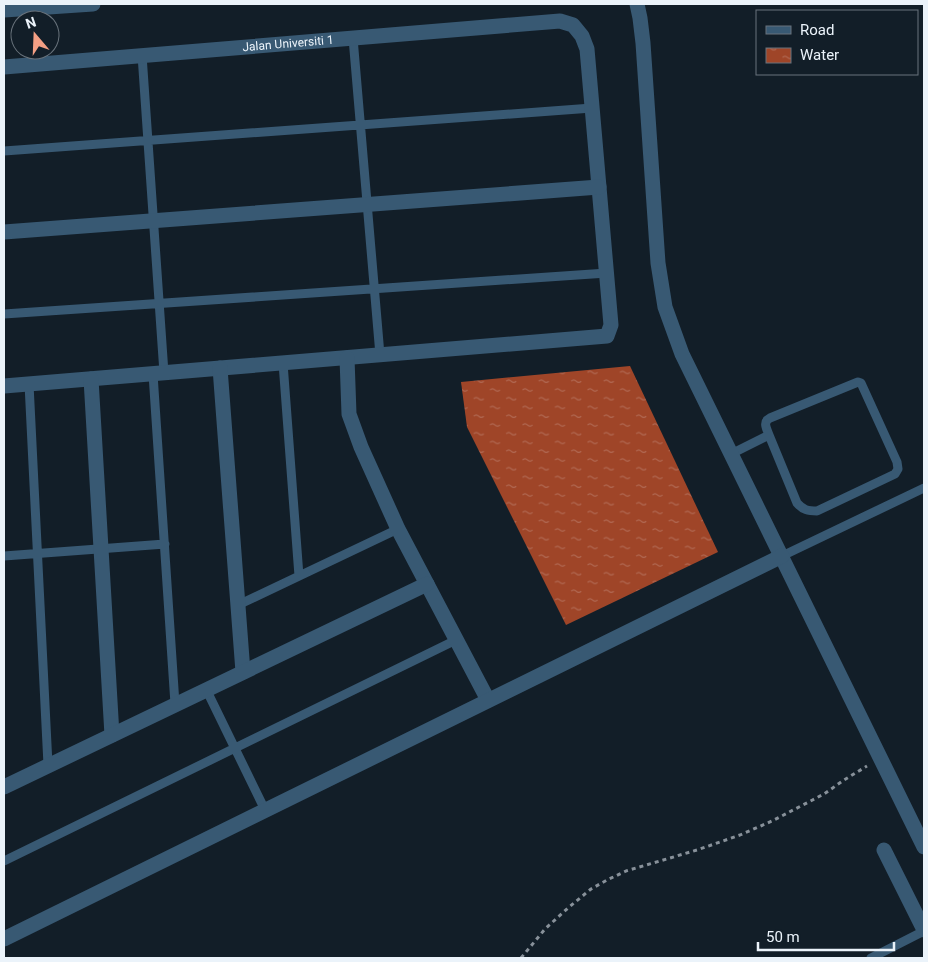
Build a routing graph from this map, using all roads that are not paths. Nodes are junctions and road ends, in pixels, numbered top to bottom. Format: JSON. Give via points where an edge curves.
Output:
{"nodes":[{"id":1,"x":93,"y":4,"type":"edge"},
{"id":2,"x":637,"y":4,"type":"edge"},
{"id":3,"x":4,"y":10,"type":"edge"},
{"id":4,"x":353,"y":38,"type":"junction"},
{"id":5,"x":142,"y":55,"type":"junction"},
{"id":6,"x":4,"y":67,"type":"edge"},
{"id":7,"x":592,"y":108,"type":"junction"},
{"id":8,"x":361,"y":125,"type":"junction"},
{"id":9,"x":148,"y":141,"type":"junction"},
{"id":10,"x":4,"y":151,"type":"edge"},
{"id":11,"x":599,"y":187,"type":"junction"},
{"id":12,"x":367,"y":204,"type":"junction"},
{"id":13,"x":154,"y":221,"type":"junction"},
{"id":14,"x":4,"y":232,"type":"edge"},
{"id":15,"x":607,"y":273,"type":"junction"},
{"id":16,"x":375,"y":289,"type":"junction"},
{"id":17,"x":160,"y":304,"type":"junction"},
{"id":18,"x":4,"y":314,"type":"edge"},
{"id":19,"x":380,"y":355,"type":"junction"},
{"id":20,"x":347,"y":358,"type":"junction"},
{"id":21,"x":283,"y":363,"type":"junction"},
{"id":22,"x":220,"y":368,"type":"junction"},
{"id":23,"x":159,"y":373,"type":"junction"},
{"id":24,"x":91,"y":379,"type":"junction"},
{"id":25,"x":29,"y":384,"type":"junction"},
{"id":26,"x":4,"y":386,"type":"edge"},
{"id":27,"x":769,"y":435,"type":"junction"},
{"id":28,"x":731,"y":454,"type":"junction"},
{"id":29,"x":924,"y":488,"type":"edge"},
{"id":30,"x":398,"y":529,"type":"junction"},
{"id":31,"x":165,"y":544,"type":"junction"},
{"id":32,"x":101,"y":548,"type":"junction"},
{"id":33,"x":38,"y":553,"type":"junction"},
{"id":34,"x":4,"y":556,"type":"edge"},
{"id":35,"x":782,"y":556,"type":"junction"},
{"id":36,"x":299,"y":576,"type":"junction"},
{"id":37,"x":426,"y":584,"type":"junction"},
{"id":38,"x":238,"y":605,"type":"junction"},
{"id":39,"x":456,"y":640,"type":"junction"},
{"id":40,"x":243,"y":672,"type":"junction"},
{"id":41,"x":206,"y":689,"type":"junction"},
{"id":42,"x":488,"y":700,"type":"junction"},
{"id":43,"x":175,"y":704,"type":"junction"},
{"id":44,"x":112,"y":735,"type":"junction"},
{"id":45,"x":235,"y":748,"type":"junction"},
{"id":46,"x":48,"y":765,"type":"junction"},
{"id":47,"x":4,"y":786,"type":"edge"},
{"id":48,"x":265,"y":810,"type":"junction"},
{"id":49,"x":924,"y":844,"type":"edge"},
{"id":50,"x":884,"y":850,"type":"dead end"},
{"id":51,"x":4,"y":861,"type":"edge"},
{"id":52,"x":924,"y":930,"type":"edge"},
{"id":53,"x":4,"y":939,"type":"edge"},
{"id":54,"x":871,"y":958,"type":"edge"}],
"edges":[{"from":1,"to":3,"type":"street"},
{"from":2,"to":28,"type":"street","via":[[643,43],[658,263],[665,307],[682,354]]},
{"from":4,"to":5,"type":"street","name":"Jalan Universiti 1"},
{"from":4,"to":7,"type":"street","name":"Jalan Universiti 1","via":[[560,21],[572,25],[582,36],[587,49]]},
{"from":4,"to":8,"type":"lane"},
{"from":5,"to":6,"type":"street","name":"Jalan Universiti 1"},
{"from":5,"to":9,"type":"lane"},
{"from":7,"to":8,"type":"lane"},
{"from":7,"to":11,"type":"street"},
{"from":8,"to":9,"type":"lane"},
{"from":8,"to":12,"type":"lane"},
{"from":9,"to":10,"type":"lane"},
{"from":9,"to":13,"type":"lane"},
{"from":11,"to":12,"type":"street"},
{"from":11,"to":15,"type":"street"},
{"from":12,"to":13,"type":"street"},
{"from":12,"to":16,"type":"lane"},
{"from":13,"to":14,"type":"street"},
{"from":13,"to":17,"type":"lane"},
{"from":15,"to":16,"type":"lane"},
{"from":15,"to":19,"type":"street","via":[[611,325],[607,336]]},
{"from":16,"to":17,"type":"lane"},
{"from":16,"to":19,"type":"lane"},
{"from":17,"to":18,"type":"lane"},
{"from":17,"to":23,"type":"lane"},
{"from":19,"to":20,"type":"street"},
{"from":20,"to":21,"type":"street"},
{"from":20,"to":30,"type":"street","via":[[349,414]]},
{"from":21,"to":22,"type":"street"},
{"from":21,"to":36,"type":"lane"},
{"from":22,"to":23,"type":"street"},
{"from":22,"to":38,"type":"street"},
{"from":23,"to":24,"type":"street"},
{"from":23,"to":31,"type":"lane"},
{"from":24,"to":25,"type":"street"},
{"from":24,"to":32,"type":"street"},
{"from":25,"to":26,"type":"street"},
{"from":25,"to":33,"type":"lane"},
{"from":27,"to":27,"type":"lane","via":[[797,503],[809,511],[826,507],[895,474],[898,469],[858,382],[766,420]]},
{"from":27,"to":28,"type":"lane"},
{"from":28,"to":35,"type":"street"},
{"from":29,"to":35,"type":"lane"},
{"from":30,"to":36,"type":"lane"},
{"from":30,"to":37,"type":"street"},
{"from":31,"to":32,"type":"lane"},
{"from":31,"to":43,"type":"lane"},
{"from":32,"to":33,"type":"lane"},
{"from":32,"to":44,"type":"street"},
{"from":33,"to":34,"type":"lane"},
{"from":33,"to":46,"type":"lane"},
{"from":35,"to":42,"type":"street"},
{"from":35,"to":49,"type":"street"},
{"from":36,"to":38,"type":"lane"},
{"from":37,"to":39,"type":"street"},
{"from":37,"to":40,"type":"street"},
{"from":38,"to":40,"type":"street"},
{"from":39,"to":42,"type":"street"},
{"from":39,"to":45,"type":"lane"},
{"from":40,"to":41,"type":"street"},
{"from":41,"to":43,"type":"street"},
{"from":41,"to":45,"type":"lane"},
{"from":42,"to":48,"type":"street"},
{"from":43,"to":44,"type":"street"},
{"from":44,"to":46,"type":"street"},
{"from":45,"to":48,"type":"lane"},
{"from":45,"to":51,"type":"lane"},
{"from":46,"to":47,"type":"street"},
{"from":48,"to":53,"type":"street"},
{"from":50,"to":52,"type":"street"},
{"from":52,"to":54,"type":"lane"}]}
